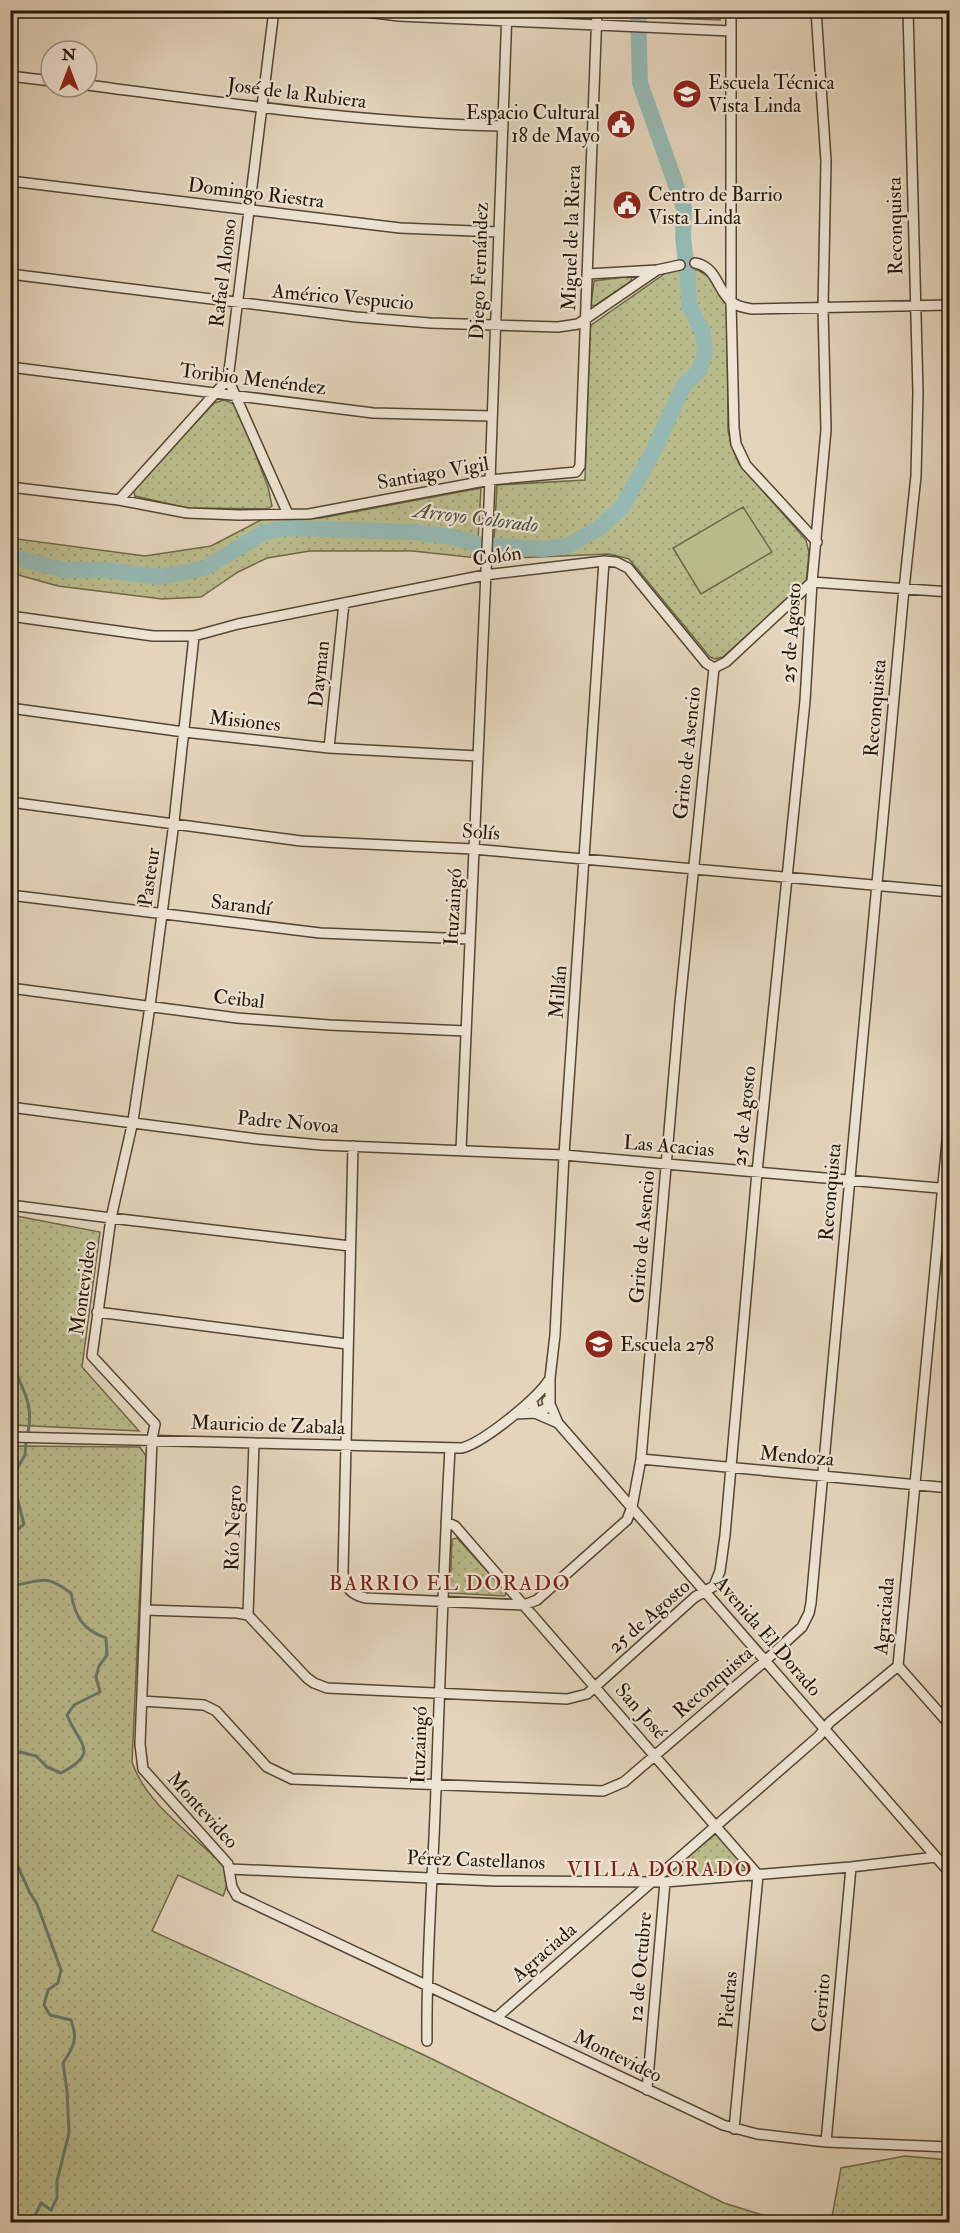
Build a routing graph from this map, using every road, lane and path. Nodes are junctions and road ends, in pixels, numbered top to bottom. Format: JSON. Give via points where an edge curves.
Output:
{"nodes":[{"id":1,"x":274,"y":10,"type":"edge"},
{"id":2,"x":507,"y":10,"type":"edge"},
{"id":3,"x":597,"y":10,"type":"edge"},
{"id":4,"x":836,"y":10,"type":"edge"},
{"id":5,"x":908,"y":10,"type":"edge"},
{"id":6,"x":351,"y":11,"type":"edge"},
{"id":7,"x":816,"y":11,"type":"edge"},
{"id":8,"x":731,"y":12,"type":"edge"},
{"id":9,"x":507,"y":21,"type":"junction"},
{"id":10,"x":596,"y":25,"type":"junction"},
{"id":11,"x":731,"y":31,"type":"junction"},
{"id":12,"x":10,"y":75,"type":"edge"},
{"id":13,"x":39,"y":79,"type":"edge"},
{"id":14,"x":99,"y":87,"type":"edge"},
{"id":15,"x":261,"y":107,"type":"junction"},
{"id":16,"x":503,"y":126,"type":"junction"},
{"id":17,"x":10,"y":182,"type":"edge"},
{"id":18,"x":249,"y":211,"type":"junction"},
{"id":19,"x":498,"y":232,"type":"junction"},
{"id":20,"x":695,"y":263,"type":"dead end"},
{"id":21,"x":680,"y":265,"type":"dead end"},
{"id":22,"x":657,"y":270,"type":"junction"},
{"id":23,"x":10,"y":274,"type":"edge"},
{"id":24,"x":588,"y":274,"type":"junction"},
{"id":25,"x":730,"y":302,"type":"junction"},
{"id":26,"x":238,"y":304,"type":"junction"},
{"id":27,"x":950,"y":305,"type":"edge"},
{"id":28,"x":915,"y":306,"type":"junction"},
{"id":29,"x":823,"y":308,"type":"junction"},
{"id":30,"x":587,"y":317,"type":"junction"},
{"id":31,"x":495,"y":325,"type":"junction"},
{"id":32,"x":10,"y":367,"type":"edge"},
{"id":33,"x":228,"y":379,"type":"junction"},
{"id":34,"x":216,"y":393,"type":"junction"},
{"id":35,"x":234,"y":395,"type":"junction"},
{"id":36,"x":491,"y":416,"type":"junction"},
{"id":37,"x":580,"y":466,"type":"joint"},
{"id":38,"x":490,"y":480,"type":"junction"},
{"id":39,"x":10,"y":487,"type":"edge"},
{"id":40,"x":119,"y":500,"type":"junction"},
{"id":41,"x":288,"y":514,"type":"junction"},
{"id":42,"x":817,"y":542,"type":"junction"},
{"id":43,"x":486,"y":558,"type":"joint"},
{"id":44,"x":604,"y":561,"type":"junction"},
{"id":45,"x":485,"y":575,"type":"junction"},
{"id":46,"x":812,"y":582,"type":"junction"},
{"id":47,"x":904,"y":589,"type":"junction"},
{"id":48,"x":950,"y":592,"type":"edge"},
{"id":49,"x":344,"y":603,"type":"junction"},
{"id":50,"x":10,"y":616,"type":"edge"},
{"id":51,"x":194,"y":636,"type":"junction"},
{"id":52,"x":714,"y":668,"type":"junction"},
{"id":53,"x":10,"y":708,"type":"edge"},
{"id":54,"x":184,"y":732,"type":"junction"},
{"id":55,"x":329,"y":748,"type":"junction"},
{"id":56,"x":477,"y":756,"type":"junction"},
{"id":57,"x":10,"y":802,"type":"edge"},
{"id":58,"x":174,"y":822,"type":"junction"},
{"id":59,"x":473,"y":849,"type":"junction"},
{"id":60,"x":585,"y":859,"type":"junction"},
{"id":61,"x":694,"y":870,"type":"junction"},
{"id":62,"x":786,"y":878,"type":"junction"},
{"id":63,"x":876,"y":886,"type":"junction"},
{"id":64,"x":950,"y":892,"type":"edge"},
{"id":65,"x":10,"y":895,"type":"edge"},
{"id":66,"x":162,"y":914,"type":"junction"},
{"id":67,"x":469,"y":939,"type":"junction"},
{"id":68,"x":10,"y":988,"type":"edge"},
{"id":69,"x":150,"y":1006,"type":"junction"},
{"id":70,"x":466,"y":1030,"type":"junction"},
{"id":71,"x":10,"y":1107,"type":"edge"},
{"id":72,"x":950,"y":1108,"type":"edge"},
{"id":73,"x":133,"y":1121,"type":"junction"},
{"id":74,"x":353,"y":1146,"type":"junction"},
{"id":75,"x":461,"y":1150,"type":"junction"},
{"id":76,"x":564,"y":1155,"type":"junction"},
{"id":77,"x":667,"y":1163,"type":"junction"},
{"id":78,"x":757,"y":1172,"type":"junction"},
{"id":79,"x":849,"y":1179,"type":"junction"},
{"id":80,"x":946,"y":1189,"type":"edge"},
{"id":81,"x":10,"y":1205,"type":"edge"},
{"id":82,"x":111,"y":1218,"type":"junction"},
{"id":83,"x":350,"y":1246,"type":"junction"},
{"id":84,"x":97,"y":1312,"type":"junction"},
{"id":85,"x":347,"y":1344,"type":"junction"},
{"id":86,"x":550,"y":1378,"type":"junction"},
{"id":87,"x":534,"y":1398,"type":"junction"},
{"id":88,"x":550,"y":1404,"type":"junction"},
{"id":89,"x":535,"y":1413,"type":"junction"},
{"id":90,"x":513,"y":1414,"type":"junction"},
{"id":91,"x":558,"y":1424,"type":"junction"},
{"id":92,"x":10,"y":1437,"type":"edge"},
{"id":93,"x":152,"y":1439,"type":"junction"},
{"id":94,"x":254,"y":1443,"type":"junction"},
{"id":95,"x":345,"y":1446,"type":"junction"},
{"id":96,"x":450,"y":1449,"type":"junction"},
{"id":97,"x":640,"y":1460,"type":"junction"},
{"id":98,"x":730,"y":1467,"type":"junction"},
{"id":99,"x":822,"y":1476,"type":"junction"},
{"id":100,"x":914,"y":1484,"type":"junction"},
{"id":101,"x":950,"y":1488,"type":"edge"},
{"id":102,"x":632,"y":1507,"type":"junction"},
{"id":103,"x":446,"y":1522,"type":"junction"},
{"id":104,"x":705,"y":1591,"type":"junction"},
{"id":105,"x":442,"y":1601,"type":"junction"},
{"id":106,"x":524,"y":1605,"type":"junction"},
{"id":107,"x":146,"y":1610,"type":"junction"},
{"id":108,"x":249,"y":1615,"type":"junction"},
{"id":109,"x":765,"y":1661,"type":"junction"},
{"id":110,"x":898,"y":1666,"type":"junction"},
{"id":111,"x":596,"y":1686,"type":"junction"},
{"id":112,"x":439,"y":1692,"type":"junction"},
{"id":113,"x":142,"y":1701,"type":"junction"},
{"id":114,"x":950,"y":1725,"type":"edge"},
{"id":115,"x":824,"y":1730,"type":"junction"},
{"id":116,"x":657,"y":1756,"type":"junction"},
{"id":117,"x":436,"y":1785,"type":"junction"},
{"id":118,"x":716,"y":1825,"type":"junction"},
{"id":119,"x":936,"y":1857,"type":"junction"},
{"id":120,"x":851,"y":1867,"type":"junction"},
{"id":121,"x":230,"y":1869,"type":"junction"},
{"id":122,"x":950,"y":1873,"type":"edge"},
{"id":123,"x":758,"y":1875,"type":"junction"},
{"id":124,"x":433,"y":1877,"type":"junction"},
{"id":125,"x":651,"y":1882,"type":"junction"},
{"id":126,"x":665,"y":1882,"type":"junction"},
{"id":127,"x":426,"y":1985,"type":"junction"},
{"id":128,"x":496,"y":2018,"type":"junction"},
{"id":129,"x":426,"y":2042,"type":"dead end"},
{"id":130,"x":647,"y":2090,"type":"junction"},
{"id":131,"x":734,"y":2129,"type":"junction"},
{"id":132,"x":826,"y":2142,"type":"junction"},
{"id":133,"x":950,"y":2148,"type":"edge"}],
"edges":[{"from":1,"to":15,"type":"street","name":"Rafael Alonso"},
{"from":2,"to":9,"type":"street","name":"Diego Fernández"},
{"from":3,"to":10,"type":"street","name":"Miguel de la Riera"},
{"from":4,"to":7,"type":"street"},
{"from":5,"to":28,"type":"street","name":"Reconquista"},
{"from":6,"to":9,"type":"street"},
{"from":7,"to":8,"type":"street"},
{"from":7,"to":29,"type":"street","name":"25 de Agosto","via":[[826,161]]},
{"from":8,"to":11,"type":"street"},
{"from":9,"to":10,"type":"street"},
{"from":9,"to":16,"type":"street","name":"Diego Fernández"},
{"from":10,"to":11,"type":"street"},
{"from":10,"to":24,"type":"street","name":"Miguel de la Riera"},
{"from":11,"to":25,"type":"street"},
{"from":12,"to":13,"type":"street"},
{"from":14,"to":15,"type":"street","name":"José de la Rubiera"},
{"from":15,"to":16,"type":"street","name":"José de la Rubiera","via":[[441,125]]},
{"from":15,"to":18,"type":"street","name":"Rafael Alonso"},
{"from":16,"to":19,"type":"street","name":"Diego Fernández"},
{"from":17,"to":18,"type":"street","name":"Domingo Riestra"},
{"from":18,"to":19,"type":"street","name":"Domingo Riestra","via":[[400,228]]},
{"from":18,"to":26,"type":"street","name":"Rafael Alonso"},
{"from":19,"to":31,"type":"street","name":"Diego Fernández"},
{"from":20,"to":25,"type":"street","via":[[710,268]]},
{"from":21,"to":22,"type":"street","name":"Américo Vespucio"},
{"from":22,"to":24,"type":"street","name":"Américo Vespucio"},
{"from":22,"to":30,"type":"street","name":"Américo Vespucio"},
{"from":23,"to":26,"type":"street","name":"Américo Vespucio"},
{"from":24,"to":30,"type":"street","name":"Miguel de la Riera"},
{"from":25,"to":29,"type":"street","via":[[752,309]]},
{"from":25,"to":42,"type":"street","via":[[736,444],[746,465]]},
{"from":26,"to":31,"type":"street","name":"Américo Vespucio","via":[[356,317]]},
{"from":26,"to":33,"type":"street","name":"Rafael Alonso"},
{"from":27,"to":28,"type":"street"},
{"from":28,"to":29,"type":"street"},
{"from":28,"to":47,"type":"street","name":"Reconquista","via":[[916,476]]},
{"from":29,"to":42,"type":"street","name":"25 de Agosto","via":[[826,430]]},
{"from":30,"to":31,"type":"street","name":"Américo Vespucio","via":[[578,324],[558,327]]},
{"from":30,"to":37,"type":"street","name":"Miguel de la Riera"},
{"from":31,"to":36,"type":"street","name":"Diego Fernández"},
{"from":32,"to":34,"type":"street","name":"Toribio Menéndez"},
{"from":33,"to":34,"type":"street"},
{"from":33,"to":35,"type":"street"},
{"from":34,"to":35,"type":"street","name":"Toribio Menéndez"},
{"from":34,"to":40,"type":"street"},
{"from":35,"to":36,"type":"street","name":"Toribio Menéndez","via":[[374,413]]},
{"from":35,"to":41,"type":"street"},
{"from":36,"to":38,"type":"street","name":"Diego Fernández"},
{"from":37,"to":38,"type":"street","name":"Santiago Vigil","via":[[572,474]]},
{"from":38,"to":41,"type":"street","name":"Santiago Vigil","via":[[309,514]]},
{"from":38,"to":43,"type":"street","name":"Diego Fernández"},
{"from":39,"to":40,"type":"street","name":"Santiago Vigil"},
{"from":40,"to":41,"type":"street","name":"Santiago Vigil","via":[[187,513]]},
{"from":42,"to":46,"type":"street","name":"25 de Agosto"},
{"from":43,"to":45,"type":"street","name":"Ituzaingó"},
{"from":44,"to":45,"type":"street","name":"Colón"},
{"from":44,"to":52,"type":"street","name":"Colón","via":[[628,568]]},
{"from":44,"to":60,"type":"street","name":"Millán"},
{"from":45,"to":49,"type":"street","name":"Colón"},
{"from":45,"to":56,"type":"street","name":"Ituzaingó"},
{"from":46,"to":47,"type":"street"},
{"from":46,"to":52,"type":"street","via":[[726,662]]},
{"from":46,"to":62,"type":"street","name":"25 de Agosto","via":[[805,701]]},
{"from":47,"to":48,"type":"street"},
{"from":47,"to":63,"type":"street","name":"Reconquista"},
{"from":49,"to":51,"type":"street","name":"Colón"},
{"from":49,"to":55,"type":"street","name":"Dayman"},
{"from":50,"to":51,"type":"street","name":"Colón","via":[[153,636]]},
{"from":51,"to":54,"type":"street","name":"Pasteur"},
{"from":52,"to":61,"type":"street","name":"Grito de Asencio"},
{"from":53,"to":54,"type":"street","name":"Misiones"},
{"from":54,"to":55,"type":"street","name":"Misiones"},
{"from":54,"to":58,"type":"street","name":"Pasteur"},
{"from":55,"to":56,"type":"street","name":"Misiones"},
{"from":56,"to":59,"type":"street","name":"Ituzaingó"},
{"from":57,"to":58,"type":"street","name":"Solís"},
{"from":58,"to":59,"type":"street","name":"Solís","via":[[301,841]]},
{"from":58,"to":66,"type":"street","name":"Pasteur"},
{"from":59,"to":60,"type":"street","name":"Solís"},
{"from":59,"to":67,"type":"street","name":"Ituzaingó"},
{"from":60,"to":61,"type":"street","name":"Solís"},
{"from":60,"to":76,"type":"street","name":"Millán"},
{"from":61,"to":62,"type":"street","name":"Solís"},
{"from":61,"to":77,"type":"street","name":"Grito de Asencio"},
{"from":62,"to":63,"type":"street","name":"Solís"},
{"from":62,"to":78,"type":"street","name":"25 de Agosto"},
{"from":63,"to":64,"type":"street","name":"Solís"},
{"from":63,"to":79,"type":"street","name":"Reconquista"},
{"from":65,"to":66,"type":"street","name":"Sarandí"},
{"from":66,"to":67,"type":"street","name":"Sarandí","via":[[321,933]]},
{"from":66,"to":69,"type":"street","name":"Pasteur"},
{"from":67,"to":70,"type":"street","name":"Ituzaingó"},
{"from":68,"to":69,"type":"street","name":"Ceibal"},
{"from":69,"to":70,"type":"street","name":"Ceibal","via":[[284,1022]]},
{"from":69,"to":73,"type":"street","name":"Pasteur"},
{"from":70,"to":75,"type":"street","name":"Ituzaingó"},
{"from":71,"to":73,"type":"street","name":"Padre Novoa"},
{"from":72,"to":80,"type":"street","name":"Agraciada"},
{"from":73,"to":74,"type":"street","name":"Padre Novoa","via":[[257,1139]]},
{"from":73,"to":82,"type":"street","name":"Montevideo"},
{"from":74,"to":75,"type":"street","name":"Padre Novoa"},
{"from":74,"to":83,"type":"street"},
{"from":75,"to":76,"type":"street","name":"Padre Novoa"},
{"from":76,"to":77,"type":"street","name":"Las Acacias"},
{"from":76,"to":86,"type":"street","name":"Millán"},
{"from":77,"to":78,"type":"street","name":"Las Acacias"},
{"from":77,"to":97,"type":"street","name":"Grito de Asencio"},
{"from":78,"to":79,"type":"street","name":"Las Acacias"},
{"from":78,"to":98,"type":"street","name":"25 de Agosto"},
{"from":79,"to":80,"type":"street","name":"Las Acacias"},
{"from":79,"to":99,"type":"street","name":"Reconquista"},
{"from":80,"to":100,"type":"street","name":"Agraciada"},
{"from":81,"to":82,"type":"street"},
{"from":82,"to":83,"type":"street"},
{"from":82,"to":84,"type":"street","name":"Montevideo"},
{"from":83,"to":85,"type":"street"},
{"from":84,"to":85,"type":"street"},
{"from":84,"to":93,"type":"street","name":"Montevideo","via":[[92,1356],[155,1424]]},
{"from":85,"to":95,"type":"street"},
{"from":86,"to":87,"type":"street","name":"Mauricio de Zabala"},
{"from":86,"to":88,"type":"street","name":"Millán"},
{"from":87,"to":88,"type":"street"},
{"from":87,"to":89,"type":"street"},
{"from":87,"to":90,"type":"street","name":"Mauricio de Zabala"},
{"from":88,"to":89,"type":"street"},
{"from":88,"to":91,"type":"street","name":"Millán"},
{"from":89,"to":90,"type":"street"},
{"from":89,"to":91,"type":"street"},
{"from":90,"to":96,"type":"street","name":"Mauricio de Zabala","via":[[474,1445]]},
{"from":91,"to":102,"type":"street","name":"Avenida El Dorado"},
{"from":92,"to":93,"type":"street","name":"Mauricio de Zabala"},
{"from":93,"to":94,"type":"street","name":"Mauricio de Zabala"},
{"from":93,"to":107,"type":"street","name":"Montevideo"},
{"from":94,"to":95,"type":"street","name":"Mauricio de Zabala"},
{"from":94,"to":108,"type":"street","name":"Río Negro"},
{"from":95,"to":96,"type":"street","name":"Mauricio de Zabala"},
{"from":95,"to":105,"type":"street","via":[[345,1583],[354,1594],[366,1598]]},
{"from":96,"to":103,"type":"street","name":"Ituzaingó"},
{"from":97,"to":98,"type":"street","name":"Mendoza"},
{"from":97,"to":102,"type":"street","name":"Grito de Asencio"},
{"from":98,"to":99,"type":"street","name":"Mendoza"},
{"from":98,"to":104,"type":"street","name":"25 de Agosto","via":[[720,1571],[714,1586]]},
{"from":99,"to":100,"type":"street","name":"Mendoza"},
{"from":99,"to":109,"type":"street","name":"Reconquista","via":[[809,1613],[802,1627]]},
{"from":100,"to":101,"type":"street","name":"Mendoza"},
{"from":100,"to":110,"type":"street","name":"Agraciada"},
{"from":102,"to":104,"type":"street","name":"Avenida El Dorado"},
{"from":102,"to":106,"type":"street","name":"Grito de Asencio","via":[[627,1520],[537,1600]]},
{"from":103,"to":105,"type":"street","name":"Ituzaingó"},
{"from":103,"to":106,"type":"street","name":"San José","via":[[455,1526]]},
{"from":104,"to":109,"type":"street","name":"Avenida El Dorado"},
{"from":104,"to":111,"type":"street","name":"25 de Agosto"},
{"from":105,"to":106,"type":"street"},
{"from":105,"to":112,"type":"street","name":"Ituzaingó"},
{"from":106,"to":111,"type":"street","name":"San José"},
{"from":107,"to":108,"type":"street"},
{"from":107,"to":113,"type":"street","name":"Montevideo"},
{"from":108,"to":112,"type":"street","name":"25 de Agosto","via":[[307,1678],[321,1687]]},
{"from":109,"to":115,"type":"street","name":"Avenida El Dorado"},
{"from":109,"to":116,"type":"street","name":"Reconquista"},
{"from":110,"to":114,"type":"street"},
{"from":110,"to":115,"type":"street","name":"Agraciada"},
{"from":111,"to":112,"type":"street","name":"25 de Agosto","via":[[587,1694],[567,1699]]},
{"from":111,"to":116,"type":"street","name":"San José"},
{"from":112,"to":117,"type":"street","name":"Ituzaingó"},
{"from":113,"to":117,"type":"street","name":"Reconquista","via":[[204,1705],[216,1711],[267,1767],[291,1779]]},
{"from":113,"to":121,"type":"street","name":"Montevideo","via":[[143,1769]]},
{"from":115,"to":118,"type":"street","name":"Agraciada"},
{"from":115,"to":119,"type":"street","name":"Avenida El Dorado"},
{"from":116,"to":117,"type":"street","name":"Reconquista","via":[[624,1782],[603,1791]]},
{"from":116,"to":118,"type":"street","name":"San José"},
{"from":117,"to":124,"type":"street","name":"Ituzaingó"},
{"from":118,"to":123,"type":"street","name":"San José"},
{"from":118,"to":125,"type":"street","name":"Agraciada"},
{"from":119,"to":120,"type":"street","name":"Pérez Castellanos"},
{"from":119,"to":122,"type":"street","name":"Avenida El Dorado"},
{"from":120,"to":123,"type":"street","name":"Pérez Castellanos"},
{"from":120,"to":132,"type":"street","name":"Cerrito"},
{"from":121,"to":124,"type":"street","name":"Pérez Castellanos"},
{"from":121,"to":127,"type":"street","name":"Montevideo","via":[[237,1896]]},
{"from":123,"to":126,"type":"street","name":"Pérez Castellanos"},
{"from":123,"to":131,"type":"street","name":"Piedras"},
{"from":124,"to":125,"type":"street","name":"Pérez Castellanos"},
{"from":124,"to":127,"type":"street","name":"Ituzaingó"},
{"from":125,"to":126,"type":"street","name":"Pérez Castellanos"},
{"from":125,"to":128,"type":"street","name":"Agraciada"},
{"from":126,"to":130,"type":"street","name":"12 de Octubre"},
{"from":127,"to":128,"type":"street","name":"Montevideo"},
{"from":127,"to":129,"type":"street","name":"Ituzaingó"},
{"from":128,"to":130,"type":"street","name":"Montevideo"},
{"from":130,"to":131,"type":"street","name":"Montevideo"},
{"from":131,"to":132,"type":"street","name":"Montevideo"},
{"from":132,"to":133,"type":"street","name":"Montevideo"}]}
